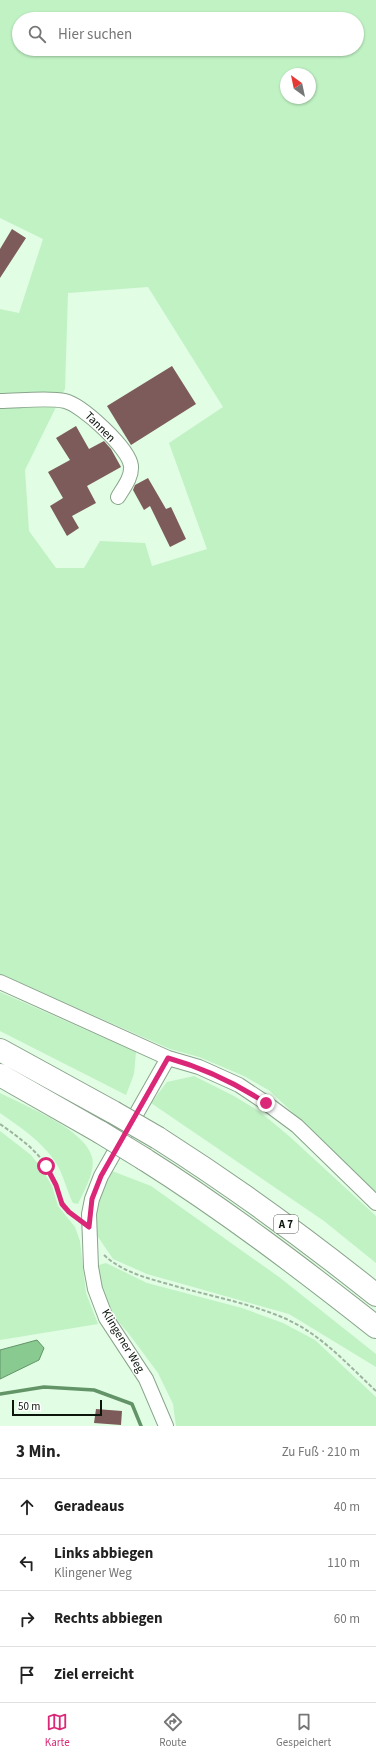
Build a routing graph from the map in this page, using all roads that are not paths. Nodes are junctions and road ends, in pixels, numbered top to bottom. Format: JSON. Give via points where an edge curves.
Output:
{"nodes":[{"id":1,"x":0,"y":401,"type":"edge"},
{"id":2,"x":118,"y":496,"type":"dead end"},
{"id":3,"x":0,"y":982,"type":"edge"},
{"id":4,"x":0,"y":1050,"type":"edge"},
{"id":5,"x":168,"y":1058,"type":"junction"},
{"id":6,"x":0,"y":1075,"type":"edge"},
{"id":7,"x":376,"y":1203,"type":"edge"},
{"id":8,"x":376,"y":1295,"type":"edge"},
{"id":9,"x":376,"y":1327,"type":"edge"},
{"id":10,"x":166,"y":1426,"type":"edge"}],
"edges":[{"from":1,"to":2,"type":"street","name":"Tannen","via":[[64,401],[76,405],[92,417],[129,459],[130,476]]},
{"from":3,"to":5,"type":"street"},
{"from":4,"to":8,"type":"highway","number":"A 7","bridge":true,"via":[[158,1138],[256,1203]]},
{"from":5,"to":7,"type":"street","via":[[239,1085],[266,1103],[297,1126]]},
{"from":5,"to":10,"type":"street","name":"Klingener Weg","via":[[101,1176],[92,1199],[89,1227],[91,1267],[106,1318],[146,1379]]},
{"from":6,"to":9,"type":"highway","number":"A 7","bridge":true,"via":[[100,1132],[200,1194]]}]}
